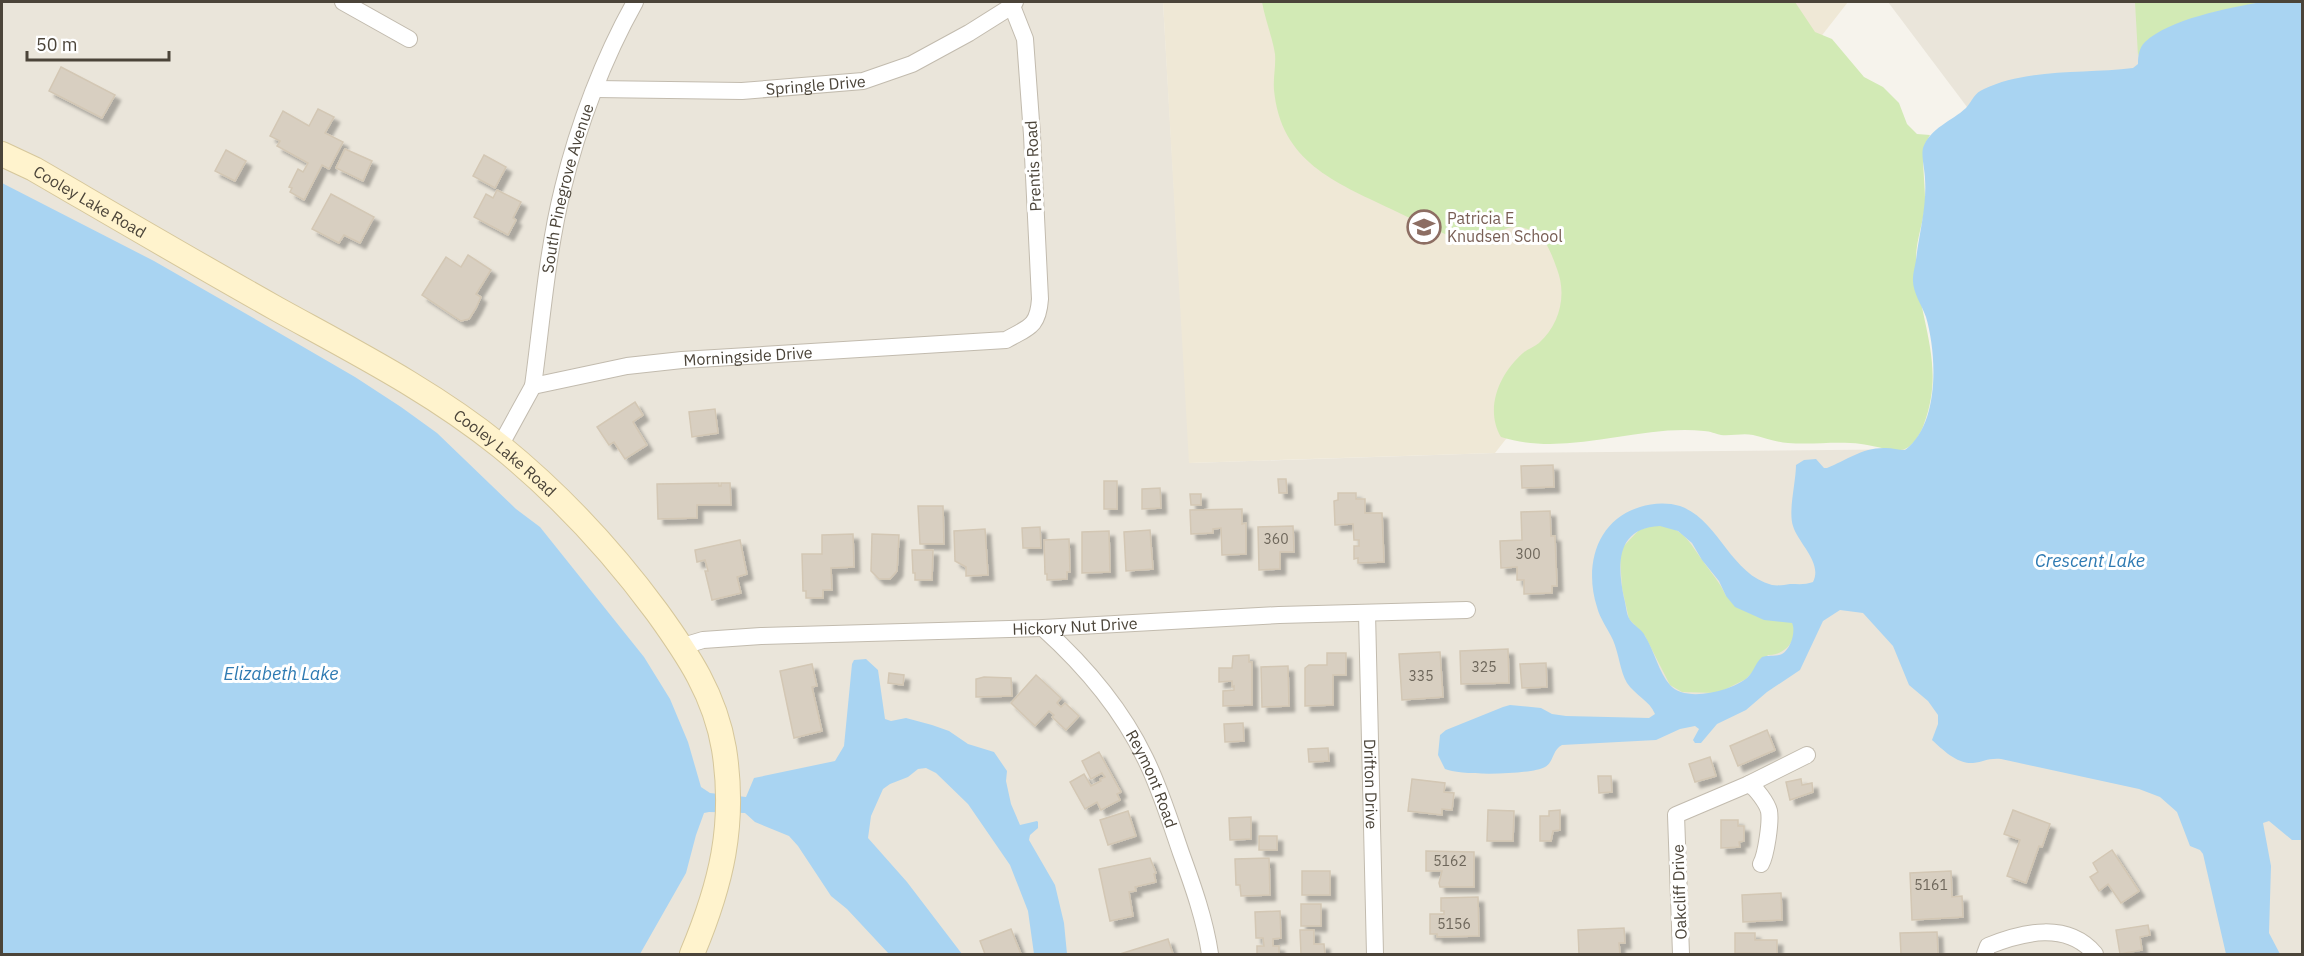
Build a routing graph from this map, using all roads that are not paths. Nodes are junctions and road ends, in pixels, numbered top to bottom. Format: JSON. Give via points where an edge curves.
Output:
{"nodes":[{"id":1,"x":343,"y":2,"type":"edge"},
{"id":2,"x":635,"y":2,"type":"edge"},
{"id":3,"x":1014,"y":4,"type":"edge"},
{"id":4,"x":410,"y":39,"type":"dead end"},
{"id":5,"x":596,"y":89,"type":"junction"},
{"id":6,"x":2,"y":154,"type":"edge"},
{"id":7,"x":1030,"y":326,"type":"joint"},
{"id":8,"x":533,"y":386,"type":"junction"},
{"id":9,"x":500,"y":446,"type":"junction"},
{"id":10,"x":1467,"y":610,"type":"dead end"},
{"id":11,"x":1367,"y":613,"type":"junction"},
{"id":12,"x":1043,"y":628,"type":"junction"},
{"id":13,"x":683,"y":646,"type":"junction"},
{"id":14,"x":1807,"y":754,"type":"dead end"},
{"id":15,"x":1749,"y":784,"type":"junction"},
{"id":16,"x":1761,"y":864,"type":"dead end"},
{"id":17,"x":692,"y":954,"type":"edge"},
{"id":18,"x":1210,"y":954,"type":"edge"},
{"id":19,"x":1375,"y":954,"type":"edge"},
{"id":20,"x":1681,"y":954,"type":"edge"},
{"id":21,"x":1984,"y":954,"type":"edge"},
{"id":22,"x":2095,"y":954,"type":"edge"}],
"edges":[{"from":1,"to":4,"type":"street"},
{"from":2,"to":5,"type":"street","name":"South Pinegrove Avenue","via":[[617,33]]},
{"from":3,"to":5,"type":"street","name":"Springle Drive","via":[[912,64],[863,81],[742,92]]},
{"from":3,"to":7,"type":"street","name":"Prentis Road","via":[[1025,39],[1032,135],[1040,299],[1039,316]]},
{"from":5,"to":8,"type":"street","name":"South Pinegrove Avenue","via":[[563,187]]},
{"from":6,"to":9,"type":"main road","name":"Cooley Lake Road","via":[[361,355],[445,406]]},
{"from":7,"to":8,"type":"street","name":"Morningside Drive","via":[[1006,340],[682,360],[627,366]]},
{"from":8,"to":9,"type":"street"},
{"from":9,"to":13,"type":"main road","name":"Cooley Lake Road","via":[[609,552]]},
{"from":10,"to":11,"type":"street","name":"Hickory Nut Drive"},
{"from":11,"to":12,"type":"street","name":"Hickory Nut Drive"},
{"from":11,"to":19,"type":"street","name":"Drifton Drive"},
{"from":12,"to":13,"type":"street","name":"Hickory Nut Drive","via":[[761,636],[704,640]]},
{"from":12,"to":18,"type":"street","name":"Reymont Road","via":[[1076,658],[1110,701],[1145,757],[1190,877]]},
{"from":13,"to":17,"type":"main road","name":"Cooley Lake Road","via":[[713,708],[728,785],[721,872]]},
{"from":14,"to":15,"type":"street"},
{"from":15,"to":16,"type":"street","via":[[1768,811],[1765,857]]},
{"from":15,"to":20,"type":"street","name":"Oakcliff Drive","via":[[1676,815]]},
{"from":21,"to":22,"type":"street","via":[[1988,946],[2013,936],[2045,932],[2077,938]]}]}
